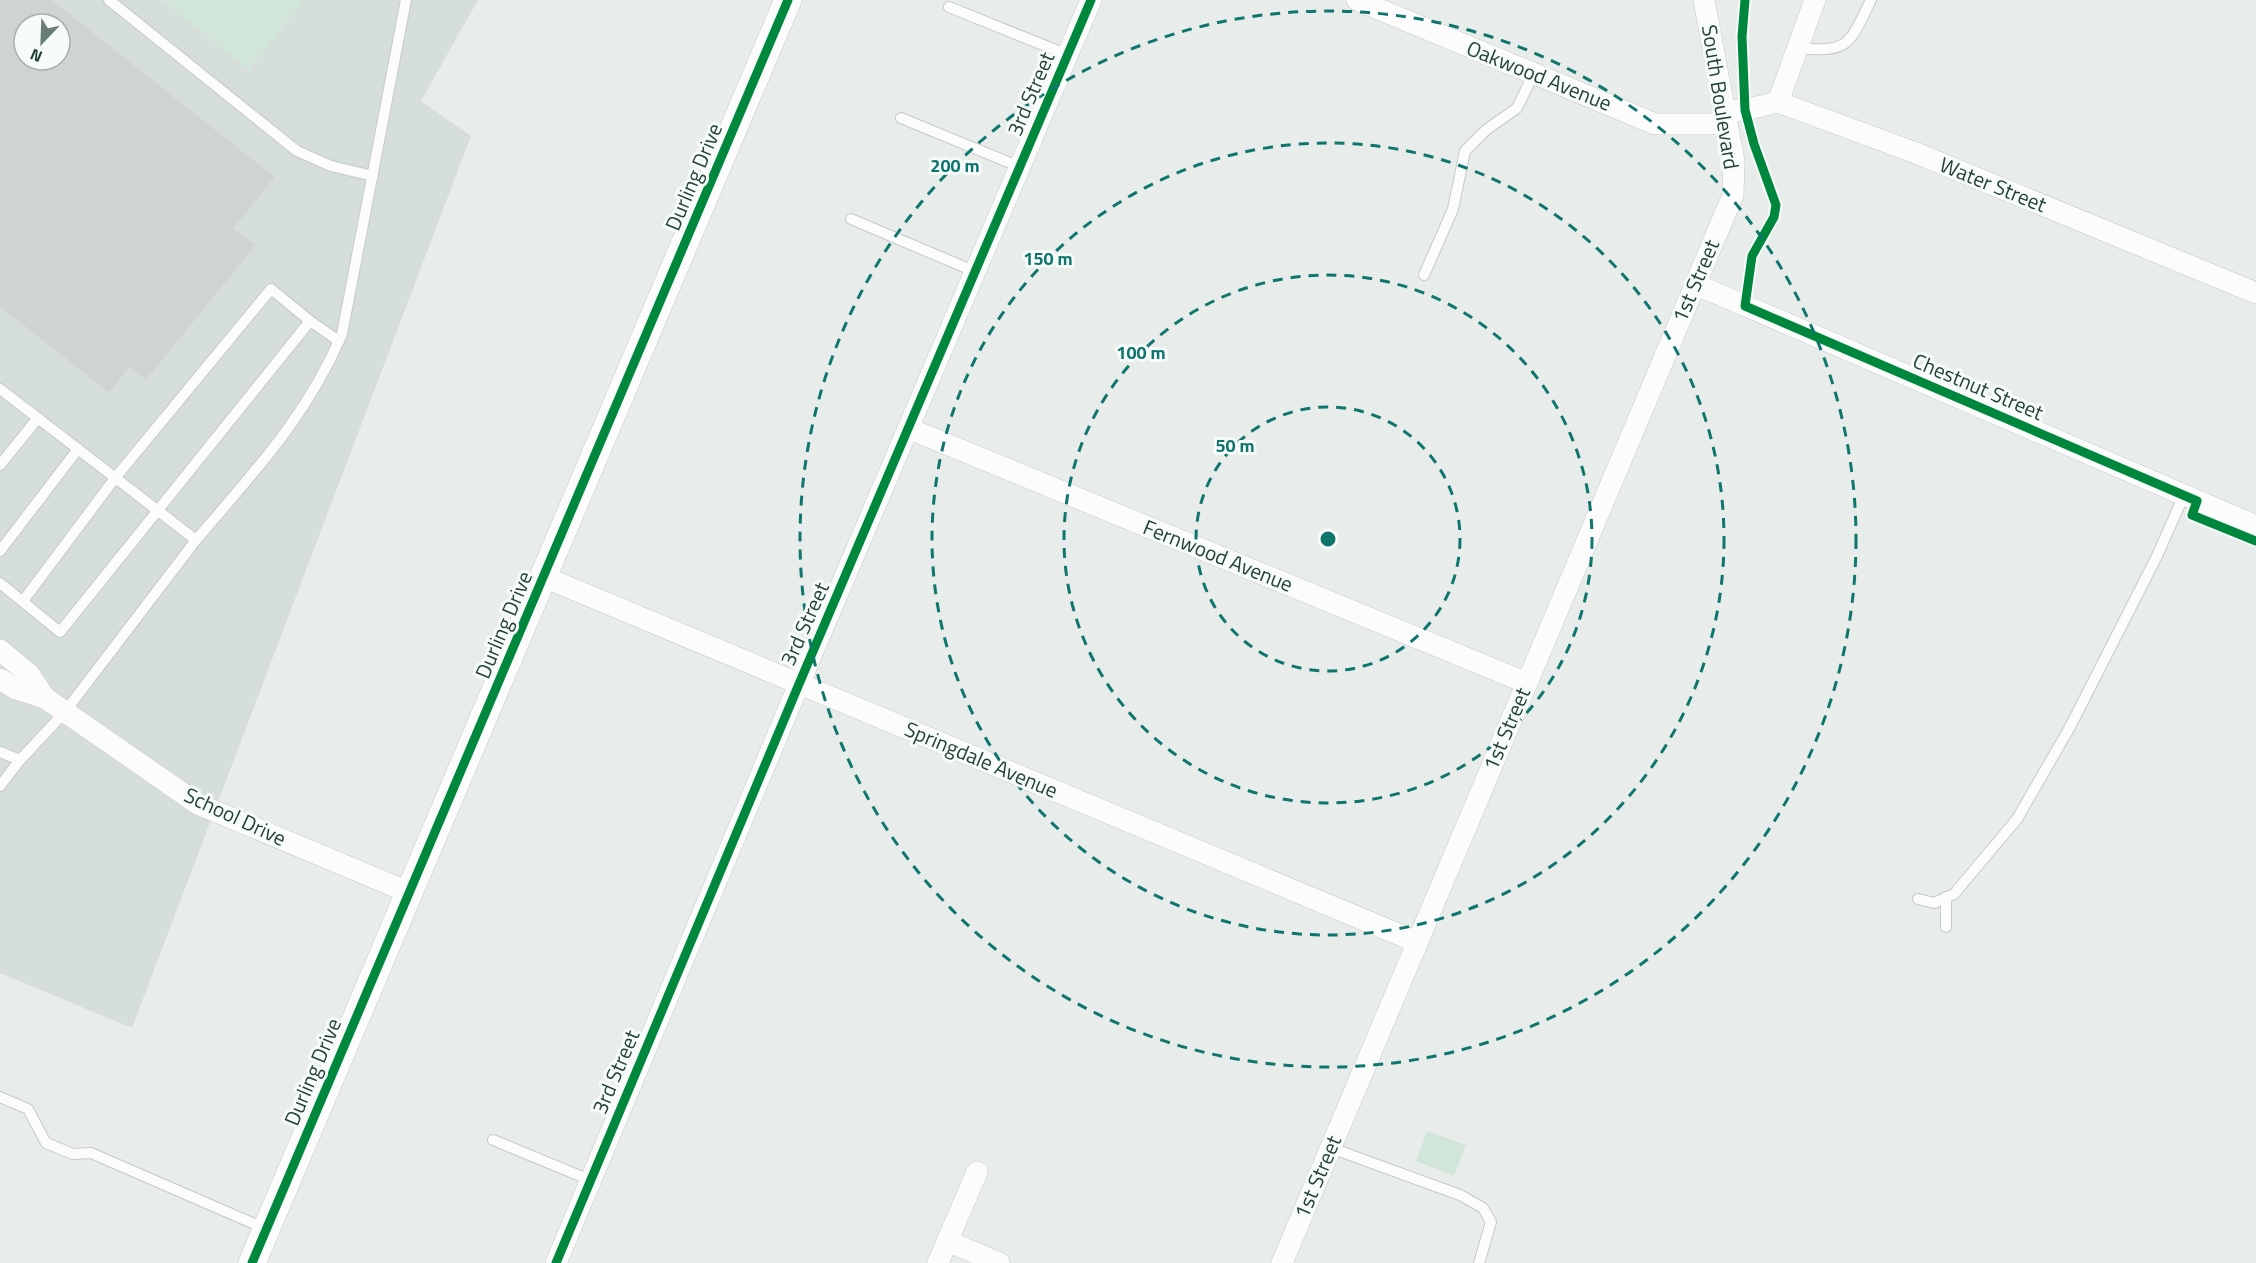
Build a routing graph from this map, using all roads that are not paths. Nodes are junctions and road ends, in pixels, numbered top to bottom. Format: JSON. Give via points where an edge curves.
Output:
{"nodes":[{"id":1,"x":109,"y":0,"type":"edge"},
{"id":2,"x":406,"y":0,"type":"edge"},
{"id":3,"x":788,"y":0,"type":"edge"},
{"id":4,"x":1091,"y":0,"type":"edge"},
{"id":5,"x":1357,"y":0,"type":"edge"},
{"id":6,"x":1704,"y":0,"type":"edge"},
{"id":7,"x":1815,"y":0,"type":"edge"},
{"id":8,"x":1871,"y":0,"type":"edge"},
{"id":9,"x":949,"y":7,"type":"dead end"},
{"id":10,"x":1796,"y":48,"type":"junction"},
{"id":11,"x":1068,"y":55,"type":"junction"},
{"id":12,"x":1533,"y":75,"type":"junction"},
{"id":13,"x":1778,"y":102,"type":"junction"},
{"id":14,"x":901,"y":118,"type":"dead end"},
{"id":15,"x":1726,"y":118,"type":"junction"},
{"id":16,"x":1020,"y":167,"type":"junction"},
{"id":17,"x":373,"y":176,"type":"junction"},
{"id":18,"x":1732,"y":195,"type":"joint"},
{"id":19,"x":851,"y":219,"type":"dead end"},
{"id":20,"x":976,"y":272,"type":"junction"},
{"id":21,"x":1424,"y":275,"type":"dead end"},
{"id":22,"x":1695,"y":284,"type":"junction"},
{"id":23,"x":2256,"y":294,"type":"edge"},
{"id":24,"x":310,"y":321,"type":"junction"},
{"id":25,"x":339,"y":341,"type":"junction"},
{"id":26,"x":0,"y":389,"type":"edge"},
{"id":27,"x":38,"y":418,"type":"junction"},
{"id":28,"x":910,"y":429,"type":"junction"},
{"id":29,"x":78,"y":449,"type":"junction"},
{"id":30,"x":0,"y":465,"type":"edge"},
{"id":31,"x":116,"y":478,"type":"junction"},
{"id":32,"x":2184,"y":495,"type":"junction"},
{"id":33,"x":158,"y":511,"type":"junction"},
{"id":34,"x":2256,"y":526,"type":"edge"},
{"id":35,"x":196,"y":540,"type":"junction"},
{"id":36,"x":0,"y":550,"type":"edge"},
{"id":37,"x":544,"y":577,"type":"junction"},
{"id":38,"x":0,"y":583,"type":"edge"},
{"id":39,"x":22,"y":601,"type":"junction"},
{"id":40,"x":0,"y":650,"type":"edge"},
{"id":41,"x":0,"y":679,"type":"edge"},
{"id":42,"x":1527,"y":682,"type":"junction"},
{"id":43,"x":799,"y":684,"type":"junction"},
{"id":44,"x":45,"y":698,"type":"junction"},
{"id":45,"x":64,"y":713,"type":"junction"},
{"id":46,"x":0,"y":752,"type":"edge"},
{"id":47,"x":20,"y":760,"type":"junction"},
{"id":48,"x":0,"y":786,"type":"edge"},
{"id":49,"x":408,"y":892,"type":"junction"},
{"id":50,"x":1946,"y":897,"type":"junction"},
{"id":51,"x":1918,"y":899,"type":"dead end"},
{"id":52,"x":1946,"y":927,"type":"dead end"},
{"id":53,"x":1417,"y":942,"type":"junction"},
{"id":54,"x":0,"y":1097,"type":"edge"},
{"id":55,"x":493,"y":1140,"type":"dead end"},
{"id":56,"x":1331,"y":1148,"type":"junction"},
{"id":57,"x":977,"y":1172,"type":"dead end"},
{"id":58,"x":590,"y":1180,"type":"junction"},
{"id":59,"x":266,"y":1229,"type":"junction"},
{"id":60,"x":947,"y":1241,"type":"junction"},
{"id":61,"x":252,"y":1263,"type":"edge"},
{"id":62,"x":556,"y":1263,"type":"edge"},
{"id":63,"x":938,"y":1263,"type":"edge"},
{"id":64,"x":999,"y":1263,"type":"edge"},
{"id":65,"x":1282,"y":1263,"type":"edge"},
{"id":66,"x":1479,"y":1263,"type":"edge"}],
"edges":[{"from":1,"to":17,"type":"lane","via":[[297,150],[331,166]]},
{"from":2,"to":17,"type":"lane"},
{"from":3,"to":37,"type":"street","name":"Durling Drive"},
{"from":4,"to":11,"type":"street","name":"3rd Street"},
{"from":5,"to":12,"type":"street","name":"Oakwood Avenue"},
{"from":6,"to":15,"type":"street","name":"South Boulevard"},
{"from":7,"to":10,"type":"street"},
{"from":8,"to":10,"type":"lane","via":[[1858,27],[1837,49]]},
{"from":9,"to":11,"type":"lane"},
{"from":10,"to":13,"type":"street"},
{"from":11,"to":16,"type":"street","name":"3rd Street"},
{"from":12,"to":15,"type":"street","name":"Oakwood Avenue","via":[[1655,124]]},
{"from":12,"to":21,"type":"lane","via":[[1517,108],[1465,151],[1453,209]]},
{"from":13,"to":15,"type":"street"},
{"from":13,"to":23,"type":"street","name":"Water Street","via":[[1916,153]]},
{"from":14,"to":16,"type":"lane"},
{"from":15,"to":18,"type":"street","name":"South Boulevard","via":[[1734,161]]},
{"from":16,"to":20,"type":"street","name":"3rd Street"},
{"from":17,"to":25,"type":"lane"},
{"from":18,"to":22,"type":"street","name":"1st Street"},
{"from":19,"to":20,"type":"lane"},
{"from":20,"to":28,"type":"street","name":"3rd Street"},
{"from":22,"to":32,"type":"street","name":"Chestnut Street"},
{"from":22,"to":42,"type":"street","name":"1st Street"},
{"from":24,"to":25,"type":"lane"},
{"from":24,"to":31,"type":"lane","via":[[271,289]]},
{"from":24,"to":33,"type":"lane"},
{"from":25,"to":35,"type":"lane","via":[[293,425]]},
{"from":26,"to":27,"type":"lane"},
{"from":27,"to":29,"type":"lane"},
{"from":27,"to":30,"type":"lane"},
{"from":28,"to":42,"type":"street","name":"Fernwood Avenue"},
{"from":28,"to":43,"type":"street","name":"3rd Street"},
{"from":29,"to":31,"type":"lane"},
{"from":29,"to":36,"type":"lane"},
{"from":31,"to":33,"type":"lane"},
{"from":31,"to":39,"type":"lane"},
{"from":32,"to":34,"type":"street","name":"Chestnut Street"},
{"from":32,"to":50,"type":"lane","via":[[2075,717],[2033,791],[1978,868],[1954,894]]},
{"from":33,"to":35,"type":"lane"},
{"from":33,"to":39,"type":"lane","via":[[60,632]]},
{"from":35,"to":45,"type":"lane"},
{"from":37,"to":43,"type":"street","name":"Springdale Avenue"},
{"from":37,"to":49,"type":"street","name":"Durling Drive"},
{"from":38,"to":39,"type":"lane"},
{"from":40,"to":44,"type":"street","name":"School Drive","via":[[29,674]]},
{"from":41,"to":44,"type":"street","name":"School Drive"},
{"from":42,"to":53,"type":"street","name":"1st Street"},
{"from":43,"to":53,"type":"street","name":"Springdale Avenue"},
{"from":43,"to":58,"type":"street","name":"3rd Street"},
{"from":44,"to":45,"type":"street","name":"School Drive"},
{"from":45,"to":47,"type":"lane"},
{"from":45,"to":49,"type":"street","name":"School Drive","via":[[198,804]]},
{"from":46,"to":47,"type":"lane"},
{"from":47,"to":48,"type":"lane"},
{"from":49,"to":59,"type":"street","name":"Durling Drive"},
{"from":50,"to":51,"type":"lane","via":[[1934,903]]},
{"from":50,"to":52,"type":"lane"},
{"from":53,"to":56,"type":"street","name":"1st Street"},
{"from":54,"to":59,"type":"lane","via":[[28,1109],[46,1143],[73,1154],[91,1152]]},
{"from":55,"to":58,"type":"lane"},
{"from":56,"to":65,"type":"street","name":"1st Street"},
{"from":56,"to":66,"type":"lane","via":[[1460,1195],[1483,1208],[1491,1222]]},
{"from":57,"to":60,"type":"street"},
{"from":58,"to":62,"type":"street","name":"3rd Street"},
{"from":59,"to":61,"type":"street","name":"Durling Drive"},
{"from":60,"to":63,"type":"street"},
{"from":60,"to":64,"type":"street"}]}
